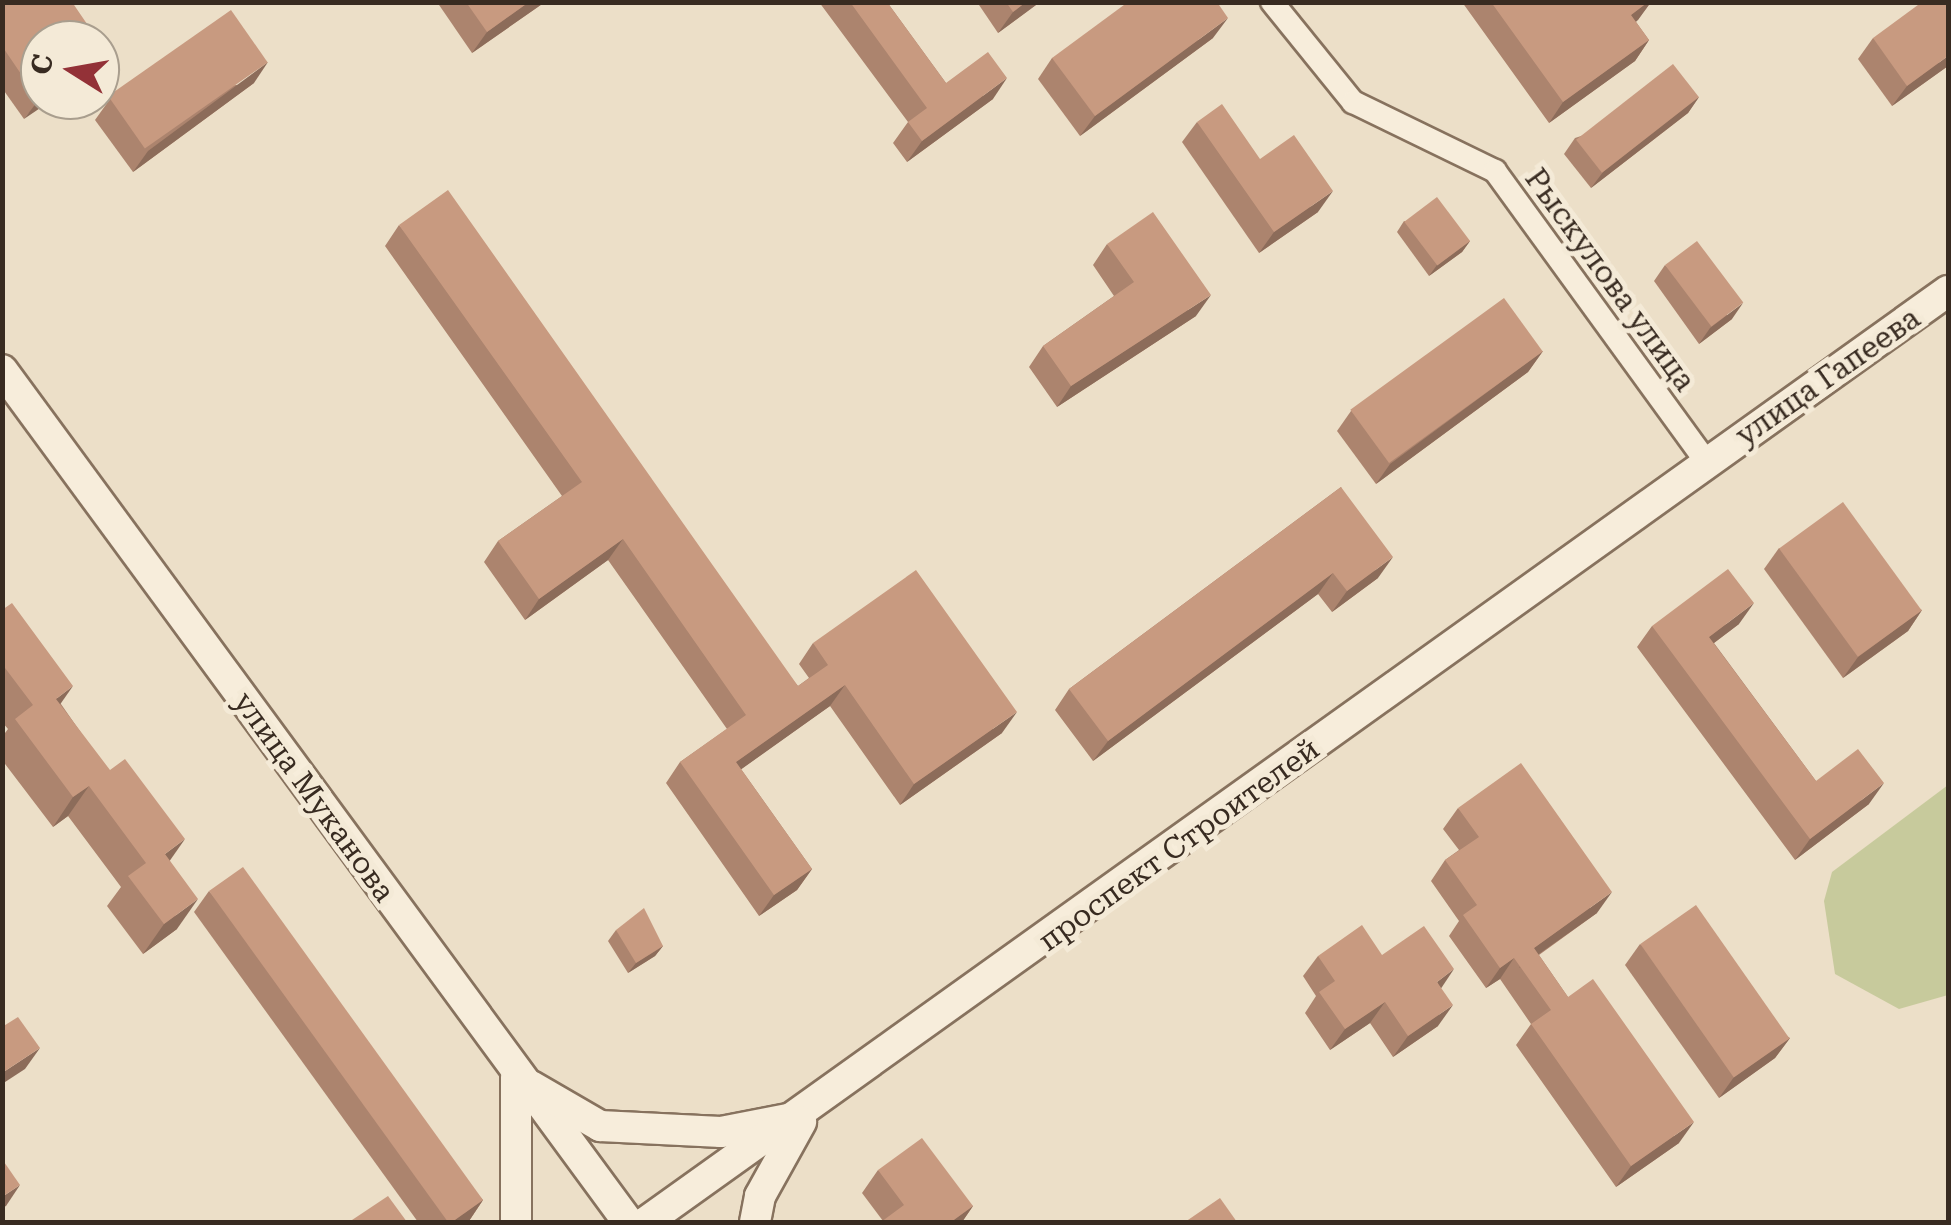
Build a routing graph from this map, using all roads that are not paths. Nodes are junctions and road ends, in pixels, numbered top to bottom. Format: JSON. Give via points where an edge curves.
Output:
{"nodes":[{"id":1,"x":1272,"y":2,"type":"edge"},
{"id":2,"x":1948,"y":291,"type":"edge"},
{"id":3,"x":5,"y":379,"type":"edge"},
{"id":4,"x":1706,"y":461,"type":"junction"},
{"id":5,"x":516,"y":1077,"type":"junction"},
{"id":6,"x":805,"y":1115,"type":"junction"},
{"id":7,"x":516,"y":1222,"type":"edge"},
{"id":8,"x":628,"y":1222,"type":"edge"},
{"id":9,"x":646,"y":1222,"type":"edge"},
{"id":10,"x":755,"y":1222,"type":"edge"}],
"edges":[{"from":1,"to":4,"type":"street","name":"Рыскулова улица","via":[[1353,102],[1495,171]]},
{"from":2,"to":4,"type":"main road","name":"улица Гапеева"},
{"from":3,"to":5,"type":"main road","name":"улица Муканова"},
{"from":4,"to":6,"type":"main road","name":"проспект Строителей"},
{"from":5,"to":6,"type":"main road","via":[[600,1126],[721,1132]]},
{"from":5,"to":7,"type":"main road"},
{"from":5,"to":8,"type":"main road","name":"улица Муканова"},
{"from":6,"to":9,"type":"main road","name":"проспект Строителей"},
{"from":6,"to":10,"type":"main road","via":[[760,1196]]}]}
